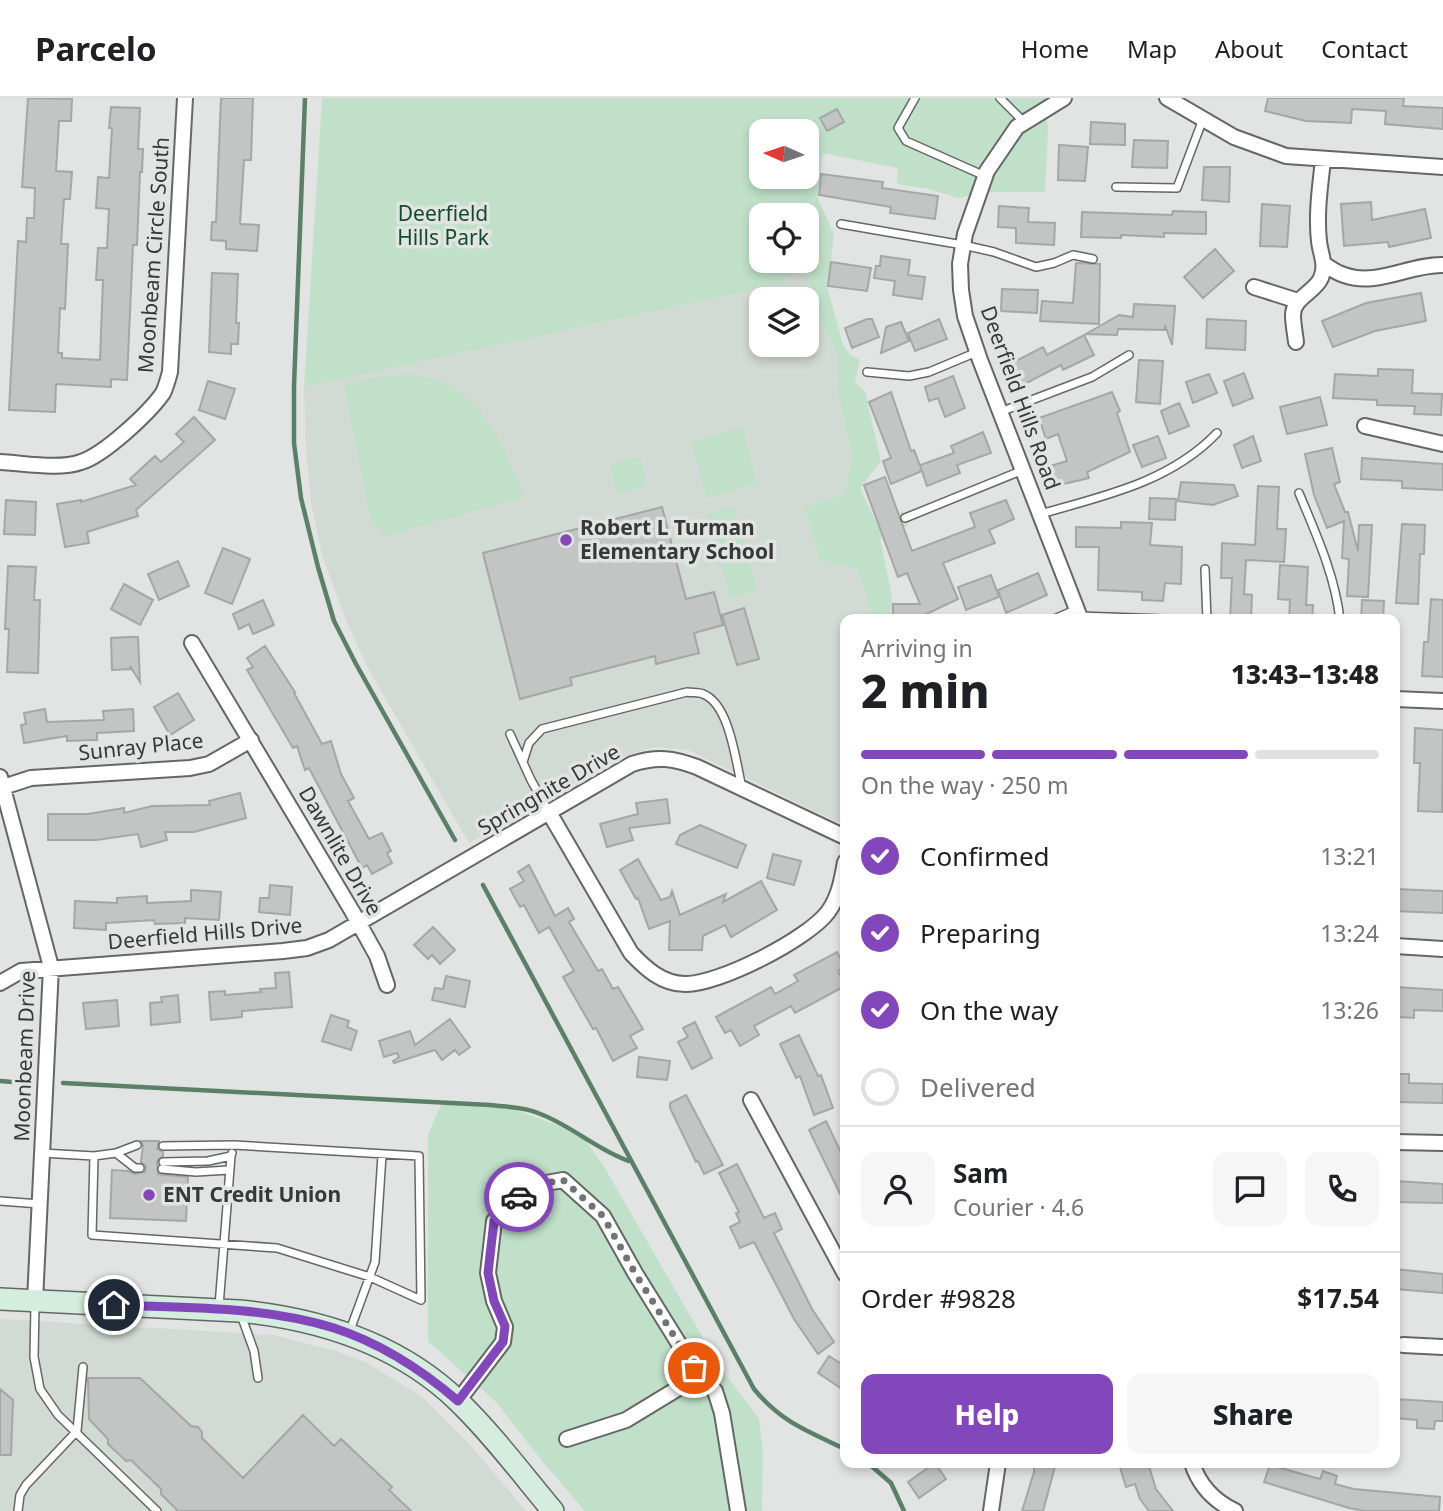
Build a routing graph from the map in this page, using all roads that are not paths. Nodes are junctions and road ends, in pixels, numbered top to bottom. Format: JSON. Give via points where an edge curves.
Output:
{"nodes":[{"id":1,"x":185,"y":98,"type":"edge"},
{"id":2,"x":915,"y":98,"type":"edge"},
{"id":3,"x":1000,"y":98,"type":"edge"},
{"id":4,"x":1064,"y":98,"type":"edge"},
{"id":5,"x":1167,"y":98,"type":"edge"},
{"id":6,"x":1203,"y":119,"type":"junction"},
{"id":7,"x":1024,"y":121,"type":"junction"},
{"id":8,"x":1323,"y":160,"type":"junction"},
{"id":9,"x":1443,"y":167,"type":"edge"},
{"id":10,"x":985,"y":176,"type":"junction"},
{"id":11,"x":1116,"y":187,"type":"dead end"},
{"id":12,"x":841,"y":225,"type":"dead end"},
{"id":13,"x":963,"y":245,"type":"junction"},
{"id":14,"x":1093,"y":259,"type":"dead end"},
{"id":15,"x":1324,"y":264,"type":"junction"},
{"id":16,"x":1443,"y":265,"type":"edge"},
{"id":17,"x":1254,"y":287,"type":"dead end"},
{"id":18,"x":1298,"y":301,"type":"junction"},
{"id":19,"x":1296,"y":342,"type":"dead end"},
{"id":20,"x":977,"y":352,"type":"junction"},
{"id":21,"x":1129,"y":355,"type":"dead end"},
{"id":22,"x":867,"y":372,"type":"dead end"},
{"id":23,"x":1000,"y":412,"type":"junction"},
{"id":24,"x":1365,"y":426,"type":"dead end"},
{"id":25,"x":1217,"y":433,"type":"dead end"},
{"id":26,"x":1443,"y":444,"type":"edge"},
{"id":27,"x":0,"y":462,"type":"edge"},
{"id":28,"x":1023,"y":470,"type":"junction"},
{"id":29,"x":1299,"y":493,"type":"dead end"},
{"id":30,"x":1040,"y":514,"type":"junction"},
{"id":31,"x":905,"y":518,"type":"dead end"},
{"id":32,"x":1205,"y":569,"type":"dead end"},
{"id":33,"x":1079,"y":614,"type":"edge"},
{"id":34,"x":1207,"y":614,"type":"edge"},
{"id":35,"x":1340,"y":614,"type":"edge"},
{"id":36,"x":192,"y":643,"type":"dead end"},
{"id":37,"x":1400,"y":699,"type":"edge"},
{"id":38,"x":1443,"y":701,"type":"edge"},
{"id":39,"x":510,"y":734,"type":"dead end"},
{"id":40,"x":251,"y":740,"type":"junction"},
{"id":41,"x":523,"y":762,"type":"junction"},
{"id":42,"x":1,"y":784,"type":"edge"},
{"id":43,"x":743,"y":789,"type":"junction"},
{"id":44,"x":550,"y":814,"type":"junction"},
{"id":45,"x":840,"y":835,"type":"edge"},
{"id":46,"x":840,"y":884,"type":"edge"},
{"id":47,"x":359,"y":925,"type":"junction"},
{"id":48,"x":1400,"y":946,"type":"edge"},
{"id":49,"x":1443,"y":948,"type":"edge"},
{"id":50,"x":51,"y":967,"type":"junction"},
{"id":51,"x":0,"y":983,"type":"edge"},
{"id":52,"x":387,"y":985,"type":"dead end"},
{"id":53,"x":751,"y":1100,"type":"dead end"},
{"id":54,"x":1400,"y":1142,"type":"edge"},
{"id":55,"x":1443,"y":1143,"type":"edge"},
{"id":56,"x":137,"y":1145,"type":"dead end"},
{"id":57,"x":234,"y":1145,"type":"junction"},
{"id":58,"x":163,"y":1146,"type":"dead end"},
{"id":59,"x":42,"y":1153,"type":"junction"},
{"id":60,"x":116,"y":1153,"type":"junction"},
{"id":61,"x":382,"y":1154,"type":"junction"},
{"id":62,"x":94,"y":1156,"type":"junction"},
{"id":63,"x":231,"y":1156,"type":"junction"},
{"id":64,"x":136,"y":1160,"type":"dead end"},
{"id":65,"x":140,"y":1168,"type":"dead end"},
{"id":66,"x":229,"y":1170,"type":"junction"},
{"id":67,"x":0,"y":1201,"type":"edge"},
{"id":68,"x":40,"y":1203,"type":"junction"},
{"id":69,"x":224,"y":1244,"type":"junction"},
{"id":70,"x":840,"y":1265,"type":"edge"},
{"id":71,"x":370,"y":1277,"type":"junction"},
{"id":72,"x":0,"y":1299,"type":"edge"},
{"id":73,"x":35,"y":1301,"type":"junction"},
{"id":74,"x":229,"y":1311,"type":"junction"},
{"id":75,"x":349,"y":1334,"type":"junction"},
{"id":76,"x":1403,"y":1345,"type":"dead end"},
{"id":77,"x":1443,"y":1346,"type":"edge"},
{"id":78,"x":83,"y":1367,"type":"dead end"},
{"id":79,"x":700,"y":1375,"type":"junction"},
{"id":80,"x":258,"y":1378,"type":"dead end"},
{"id":81,"x":458,"y":1401,"type":"junction"},
{"id":82,"x":77,"y":1431,"type":"junction"},
{"id":83,"x":567,"y":1439,"type":"dead end"},
{"id":84,"x":997,"y":1468,"type":"edge"},
{"id":85,"x":1194,"y":1468,"type":"edge"},
{"id":86,"x":18,"y":1511,"type":"edge"},
{"id":87,"x":157,"y":1511,"type":"edge"},
{"id":88,"x":553,"y":1511,"type":"edge"},
{"id":89,"x":738,"y":1511,"type":"edge"},
{"id":90,"x":991,"y":1511,"type":"edge"},
{"id":91,"x":1235,"y":1511,"type":"edge"}],
"edges":[{"from":1,"to":27,"type":"street","name":"Moonbeam Circle South","via":[[170,372],[164,391],[138,420],[80,463]]},
{"from":2,"to":10,"type":"lane","via":[[898,128],[906,141]]},
{"from":3,"to":7,"type":"lane"},
{"from":4,"to":7,"type":"street","name":"Deerfield Hills Road"},
{"from":5,"to":6,"type":"street"},
{"from":6,"to":8,"type":"street","via":[[1262,149]]},
{"from":6,"to":11,"type":"lane","via":[[1177,188]]},
{"from":7,"to":10,"type":"street","name":"Deerfield Hills Road"},
{"from":8,"to":9,"type":"street"},
{"from":8,"to":15,"type":"street","via":[[1318,242]]},
{"from":10,"to":13,"type":"street","name":"Deerfield Hills Road"},
{"from":12,"to":13,"type":"lane"},
{"from":13,"to":14,"type":"lane","via":[[1036,268],[1073,256]]},
{"from":13,"to":20,"type":"street","name":"Deerfield Hills Road","via":[[961,290]]},
{"from":15,"to":16,"type":"street","via":[[1344,275],[1378,278]]},
{"from":15,"to":18,"type":"street","via":[[1313,290]]},
{"from":17,"to":18,"type":"street"},
{"from":18,"to":19,"type":"street","via":[[1292,312]]},
{"from":20,"to":22,"type":"lane","via":[[909,376]]},
{"from":20,"to":23,"type":"street","name":"Deerfield Hills Road"},
{"from":21,"to":23,"type":"lane","via":[[1092,377]]},
{"from":23,"to":28,"type":"street","name":"Deerfield Hills Road"},
{"from":24,"to":26,"type":"street"},
{"from":25,"to":30,"type":"lane","via":[[1163,474],[1111,495]]},
{"from":28,"to":30,"type":"street","name":"Deerfield Hills Road"},
{"from":28,"to":31,"type":"lane"},
{"from":29,"to":35,"type":"lane","via":[[1338,595]]},
{"from":30,"to":33,"type":"street","name":"Deerfield Hills Road"},
{"from":32,"to":34,"type":"lane"},
{"from":36,"to":40,"type":"street"},
{"from":37,"to":38,"type":"street"},
{"from":39,"to":41,"type":"lane"},
{"from":40,"to":42,"type":"street","name":"Sunray Place","via":[[209,764],[190,768]]},
{"from":40,"to":47,"type":"street","name":"Dawnlite Drive"},
{"from":41,"to":43,"type":"lane","via":[[529,743],[542,729],[687,692],[716,702]]},
{"from":41,"to":44,"type":"lane"},
{"from":42,"to":50,"type":"street","name":"Moonbeam Drive"},
{"from":43,"to":44,"type":"street","name":"Springnite Drive","via":[[676,759],[650,758],[632,764]]},
{"from":43,"to":45,"type":"street","name":"Springnite Drive"},
{"from":44,"to":46,"type":"street","via":[[631,953],[645,968],[682,985],[723,977],[804,934],[830,910]]},
{"from":44,"to":47,"type":"street","name":"Springnite Drive"},
{"from":47,"to":50,"type":"street","name":"Deerfield Hills Drive","via":[[318,944],[283,951]]},
{"from":47,"to":52,"type":"street","name":"Dawnlite Drive"},
{"from":48,"to":49,"type":"street"},
{"from":50,"to":51,"type":"street","name":"Deerfield Hills Drive","via":[[21,971]]},
{"from":50,"to":59,"type":"street","name":"Moonbeam Drive"},
{"from":53,"to":70,"type":"street"},
{"from":54,"to":55,"type":"street"},
{"from":56,"to":60,"type":"lane"},
{"from":57,"to":58,"type":"lane"},
{"from":57,"to":61,"type":"lane"},
{"from":57,"to":63,"type":"lane"},
{"from":59,"to":62,"type":"lane"},
{"from":59,"to":68,"type":"street","name":"Moonbeam Drive"},
{"from":60,"to":62,"type":"lane"},
{"from":60,"to":64,"type":"lane"},
{"from":60,"to":65,"type":"lane"},
{"from":61,"to":71,"type":"lane","via":[[375,1262]]},
{"from":61,"to":71,"type":"lane","via":[[419,1156],[421,1300]]},
{"from":62,"to":69,"type":"lane","via":[[92,1235]]},
{"from":63,"to":66,"type":"lane"},
{"from":63,"to":66,"type":"lane","via":[[162,1166],[196,1172]]},
{"from":66,"to":69,"type":"lane"},
{"from":67,"to":68,"type":"lane"},
{"from":68,"to":73,"type":"street","name":"Moonbeam Drive"},
{"from":69,"to":71,"type":"lane","via":[[277,1248]]},
{"from":69,"to":74,"type":"lane"},
{"from":71,"to":75,"type":"lane"},
{"from":72,"to":73,"type":"main road"},
{"from":73,"to":74,"type":"main road"},
{"from":73,"to":82,"type":"lane","via":[[38,1381],[51,1406]]},
{"from":74,"to":75,"type":"main road","via":[[305,1321]]},
{"from":74,"to":80,"type":"lane","via":[[254,1351]]},
{"from":75,"to":81,"type":"main road","via":[[406,1362]]},
{"from":76,"to":77,"type":"street"},
{"from":78,"to":82,"type":"lane"},
{"from":79,"to":81,"type":"street","via":[[603,1216],[563,1180],[530,1186],[494,1221],[488,1273],[505,1326],[503,1342]]},
{"from":79,"to":83,"type":"street","via":[[626,1420]]},
{"from":79,"to":89,"type":"street","via":[[715,1391],[722,1413]]},
{"from":81,"to":88,"type":"main road"},
{"from":82,"to":86,"type":"lane","via":[[26,1485]]},
{"from":82,"to":87,"type":"lane"},
{"from":84,"to":90,"type":"street"},
{"from":85,"to":91,"type":"street","via":[[1204,1487]]}]}
